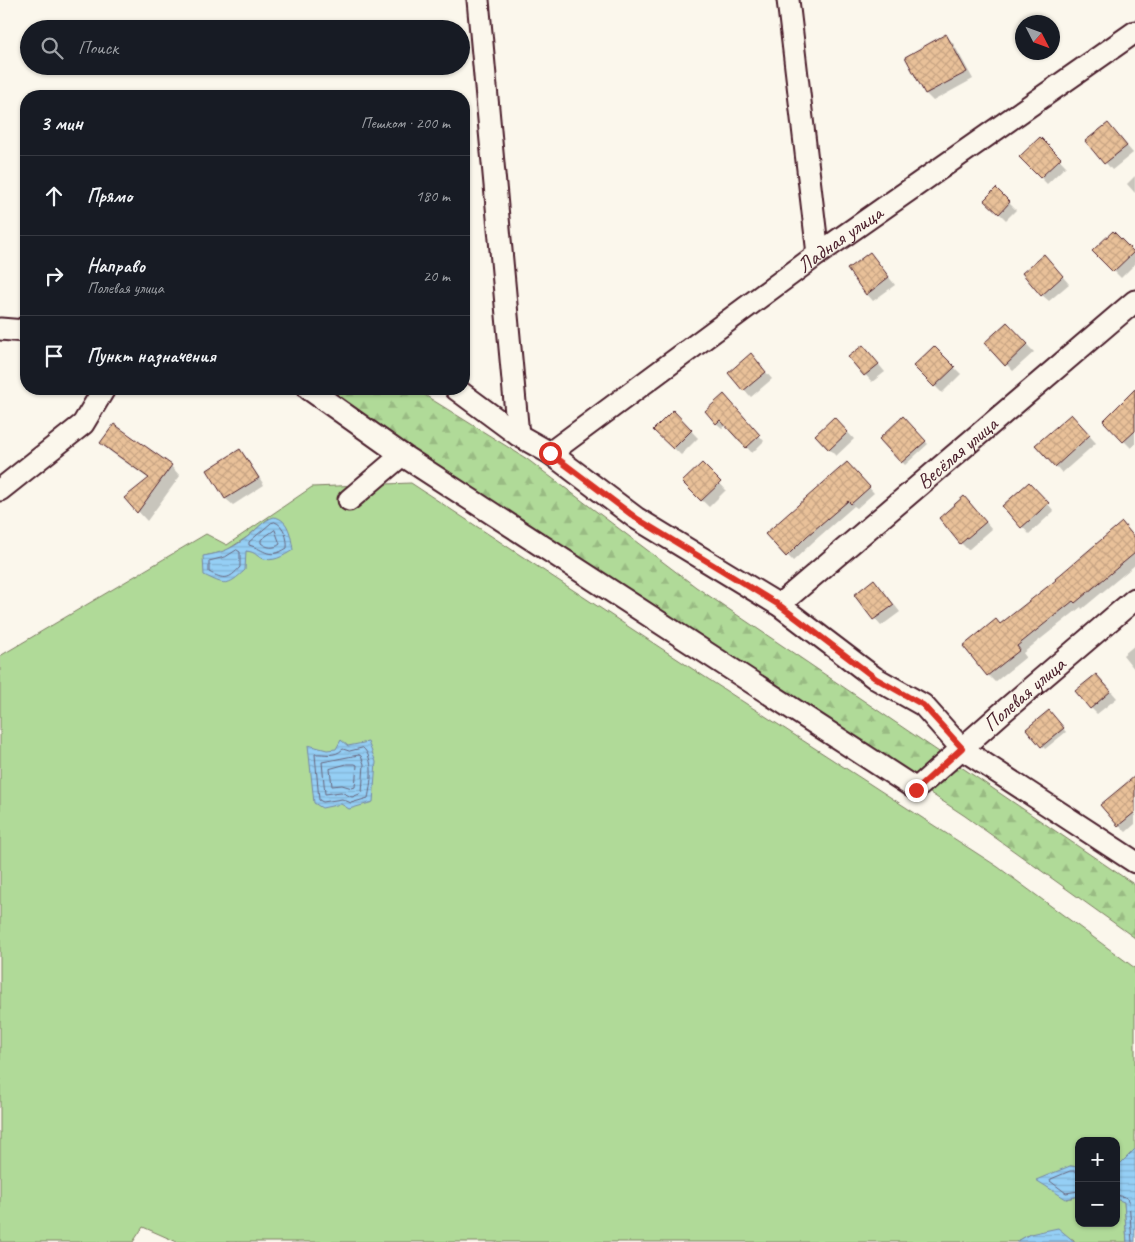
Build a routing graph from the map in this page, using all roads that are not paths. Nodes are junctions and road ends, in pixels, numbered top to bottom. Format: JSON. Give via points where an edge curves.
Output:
{"nodes":[{"id":1,"x":478,"y":0,"type":"edge"},
{"id":2,"x":788,"y":0,"type":"edge"},
{"id":3,"x":1135,"y":32,"type":"edge"},
{"id":4,"x":818,"y":254,"type":"junction"},
{"id":5,"x":1135,"y":301,"type":"edge"},
{"id":6,"x":0,"y":329,"type":"edge"},
{"id":7,"x":20,"y":330,"type":"edge"},
{"id":8,"x":100,"y":395,"type":"edge"},
{"id":9,"x":317,"y":395,"type":"edge"},
{"id":10,"x":464,"y":395,"type":"edge"},
{"id":11,"x":518,"y":435,"type":"junction"},
{"id":12,"x":550,"y":453,"type":"junction"},
{"id":13,"x":402,"y":455,"type":"junction"},
{"id":14,"x":0,"y":490,"type":"edge"},
{"id":15,"x":349,"y":500,"type":"dead end"},
{"id":16,"x":1135,"y":599,"type":"edge"},
{"id":17,"x":779,"y":605,"type":"junction"},
{"id":18,"x":962,"y":748,"type":"junction"},
{"id":19,"x":1131,"y":854,"type":"edge"}],
"edges":[{"from":1,"to":11,"type":"street"},
{"from":2,"to":4,"type":"street"},
{"from":3,"to":4,"type":"street","name":"Ладная улица"},
{"from":4,"to":12,"type":"street","name":"Ладная улица"},
{"from":5,"to":17,"type":"street","name":"Весёлая улица"},
{"from":6,"to":7,"type":"street"},
{"from":8,"to":14,"type":"street","via":[[82,424]]},
{"from":9,"to":13,"type":"street"},
{"from":10,"to":11,"type":"street"},
{"from":11,"to":12,"type":"street"},
{"from":12,"to":17,"type":"street","via":[[636,518]]},
{"from":13,"to":15,"type":"street"},
{"from":13,"to":18,"type":"street","name":"Полевая улица","via":[[916,790]]},
{"from":16,"to":18,"type":"street","name":"Полевая улица"},
{"from":17,"to":18,"type":"street","via":[[875,678],[923,705]]},
{"from":18,"to":19,"type":"street"}]}
